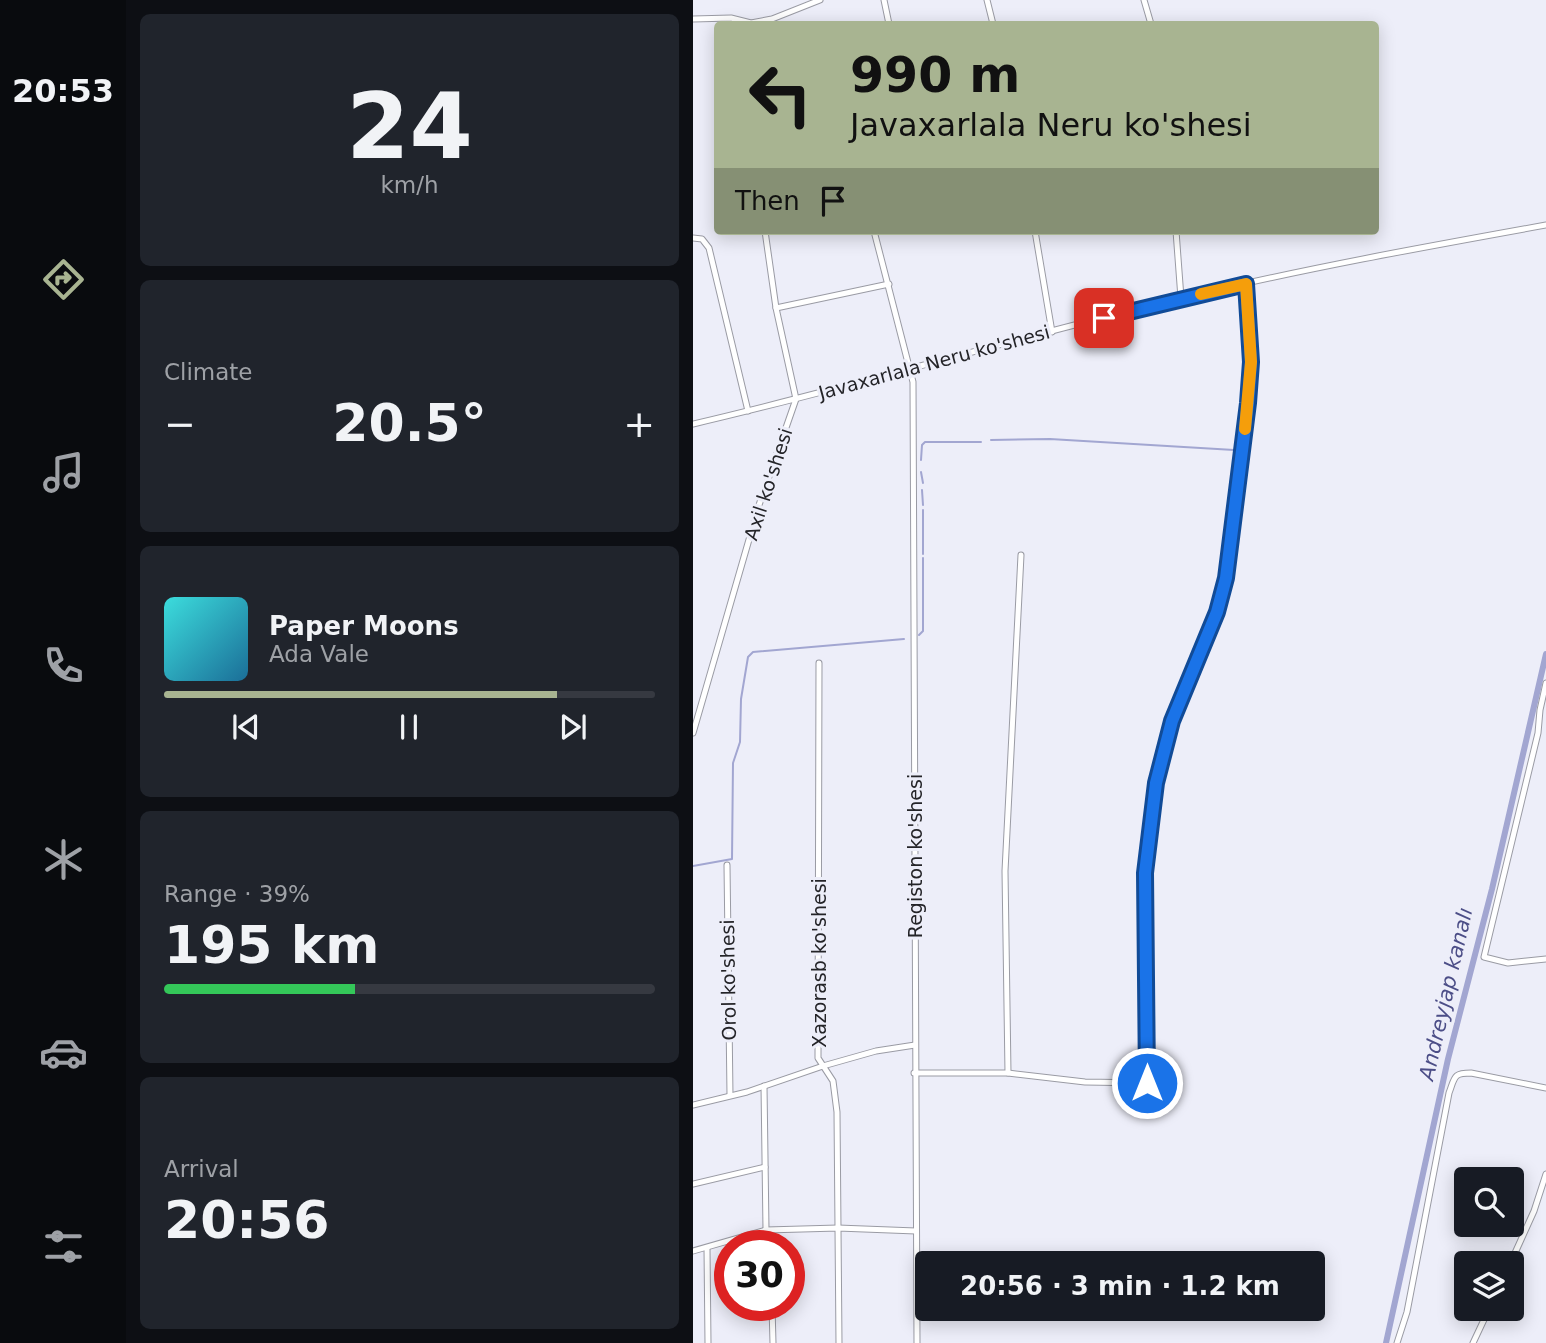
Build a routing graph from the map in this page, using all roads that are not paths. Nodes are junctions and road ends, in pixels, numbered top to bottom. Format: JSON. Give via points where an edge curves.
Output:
{"nodes":[{"id":1,"x":820,"y":0,"type":"edge"},
{"id":2,"x":884,"y":0,"type":"edge"},
{"id":3,"x":987,"y":0,"type":"edge"},
{"id":4,"x":1144,"y":0,"type":"edge"},
{"id":5,"x":693,"y":19,"type":"edge"},
{"id":6,"x":741,"y":21,"type":"edge"},
{"id":7,"x":764,"y":21,"type":"edge"},
{"id":8,"x":888,"y":21,"type":"edge"},
{"id":9,"x":992,"y":21,"type":"edge"},
{"id":10,"x":1150,"y":21,"type":"edge"},
{"id":11,"x":1546,"y":225,"type":"edge"},
{"id":12,"x":766,"y":235,"type":"edge"},
{"id":13,"x":875,"y":235,"type":"edge"},
{"id":14,"x":1036,"y":235,"type":"edge"},
{"id":15,"x":1176,"y":235,"type":"edge"},
{"id":16,"x":693,"y":238,"type":"edge"},
{"id":17,"x":889,"y":284,"type":"junction"},
{"id":18,"x":1246,"y":284,"type":"junction"},
{"id":19,"x":1181,"y":298,"type":"junction"},
{"id":20,"x":776,"y":308,"type":"junction"},
{"id":21,"x":1052,"y":332,"type":"junction"},
{"id":22,"x":910,"y":369,"type":"junction"},
{"id":23,"x":796,"y":399,"type":"junction"},
{"id":24,"x":748,"y":411,"type":"junction"},
{"id":25,"x":693,"y":424,"type":"edge"},
{"id":26,"x":1021,"y":555,"type":"dead end"},
{"id":27,"x":819,"y":663,"type":"dead end"},
{"id":28,"x":1546,"y":683,"type":"edge"},
{"id":29,"x":693,"y":733,"type":"edge"},
{"id":30,"x":727,"y":865,"type":"dead end"},
{"id":31,"x":1546,"y":959,"type":"edge"},
{"id":32,"x":915,"y":1045,"type":"junction"},
{"id":33,"x":823,"y":1066,"type":"junction"},
{"id":34,"x":914,"y":1073,"type":"junction"},
{"id":35,"x":1009,"y":1073,"type":"junction"},
{"id":36,"x":764,"y":1086,"type":"junction"},
{"id":37,"x":1546,"y":1088,"type":"edge"},
{"id":38,"x":730,"y":1095,"type":"junction"},
{"id":39,"x":693,"y":1105,"type":"edge"},
{"id":40,"x":765,"y":1167,"type":"junction"},
{"id":41,"x":1546,"y":1174,"type":"edge"},
{"id":42,"x":693,"y":1184,"type":"edge"},
{"id":43,"x":838,"y":1228,"type":"junction"},
{"id":44,"x":766,"y":1230,"type":"joint"},
{"id":45,"x":916,"y":1231,"type":"junction"},
{"id":46,"x":714,"y":1246,"type":"edge"},
{"id":47,"x":707,"y":1248,"type":"junction"},
{"id":48,"x":693,"y":1251,"type":"edge"},
{"id":49,"x":1516,"y":1251,"type":"edge"},
{"id":50,"x":772,"y":1321,"type":"edge"},
{"id":51,"x":1483,"y":1321,"type":"edge"},
{"id":52,"x":708,"y":1343,"type":"edge"},
{"id":53,"x":773,"y":1343,"type":"edge"},
{"id":54,"x":839,"y":1343,"type":"edge"},
{"id":55,"x":917,"y":1343,"type":"edge"},
{"id":56,"x":1397,"y":1343,"type":"edge"},
{"id":57,"x":1473,"y":1343,"type":"edge"}],
"edges":[{"from":1,"to":7,"type":"street"},
{"from":2,"to":8,"type":"street"},
{"from":3,"to":9,"type":"street"},
{"from":4,"to":10,"type":"street"},
{"from":5,"to":6,"type":"street"},
{"from":11,"to":18,"type":"street","name":"Javaxarlala Neru ko'shesi"},
{"from":12,"to":20,"type":"street"},
{"from":13,"to":17,"type":"street","name":"Registon ko'shesi"},
{"from":14,"to":21,"type":"street"},
{"from":15,"to":19,"type":"street"},
{"from":16,"to":24,"type":"street","via":[[702,239],[709,248]]},
{"from":17,"to":20,"type":"street"},
{"from":17,"to":22,"type":"street","name":"Registon ko'shesi"},
{"from":18,"to":19,"type":"street","name":"Javaxarlala Neru ko'shesi"},
{"from":18,"to":35,"type":"street","via":[[1251,362],[1226,578],[1217,612],[1172,721],[1156,783],[1145,873],[1147,1083]]},
{"from":19,"to":21,"type":"street","name":"Javaxarlala Neru ko'shesi"},
{"from":20,"to":23,"type":"street"},
{"from":21,"to":22,"type":"street","name":"Javaxarlala Neru ko'shesi"},
{"from":22,"to":23,"type":"street","name":"Javaxarlala Neru ko'shesi"},
{"from":22,"to":32,"type":"street","name":"Registon ko'shesi","via":[[915,554]]},
{"from":23,"to":24,"type":"street","name":"Javaxarlala Neru ko'shesi"},
{"from":23,"to":29,"type":"street","name":"Axil ko'shesi","via":[[759,505]]},
{"from":24,"to":25,"type":"street","name":"Javaxarlala Neru ko'shesi"},
{"from":26,"to":35,"type":"street","via":[[1005,871]]},
{"from":27,"to":33,"type":"street","name":"Xazorasb ko'shesi","via":[[818,1058]]},
{"from":28,"to":31,"type":"street","via":[[1484,957],[1508,963]]},
{"from":30,"to":38,"type":"street","name":"Orol ko'shesi"},
{"from":32,"to":33,"type":"street"},
{"from":32,"to":34,"type":"street","name":"Registon ko'shesi"},
{"from":33,"to":36,"type":"street"},
{"from":33,"to":43,"type":"street","name":"Xazorasb ko'shesi","via":[[832,1081],[837,1112]]},
{"from":34,"to":35,"type":"street"},
{"from":34,"to":45,"type":"street","name":"Registon ko'shesi"},
{"from":36,"to":38,"type":"street"},
{"from":36,"to":40,"type":"street"},
{"from":37,"to":56,"type":"street","via":[[1471,1073],[1454,1077]]},
{"from":38,"to":39,"type":"street"},
{"from":40,"to":42,"type":"street"},
{"from":40,"to":44,"type":"street"},
{"from":41,"to":49,"type":"street"},
{"from":43,"to":44,"type":"street"},
{"from":43,"to":45,"type":"street"},
{"from":43,"to":54,"type":"street","name":"Xazorasb ko'shesi"},
{"from":45,"to":55,"type":"street","name":"Registon ko'shesi"},
{"from":46,"to":47,"type":"street"},
{"from":47,"to":48,"type":"street"},
{"from":47,"to":52,"type":"street"},
{"from":50,"to":53,"type":"street"},
{"from":51,"to":57,"type":"street"}]}
